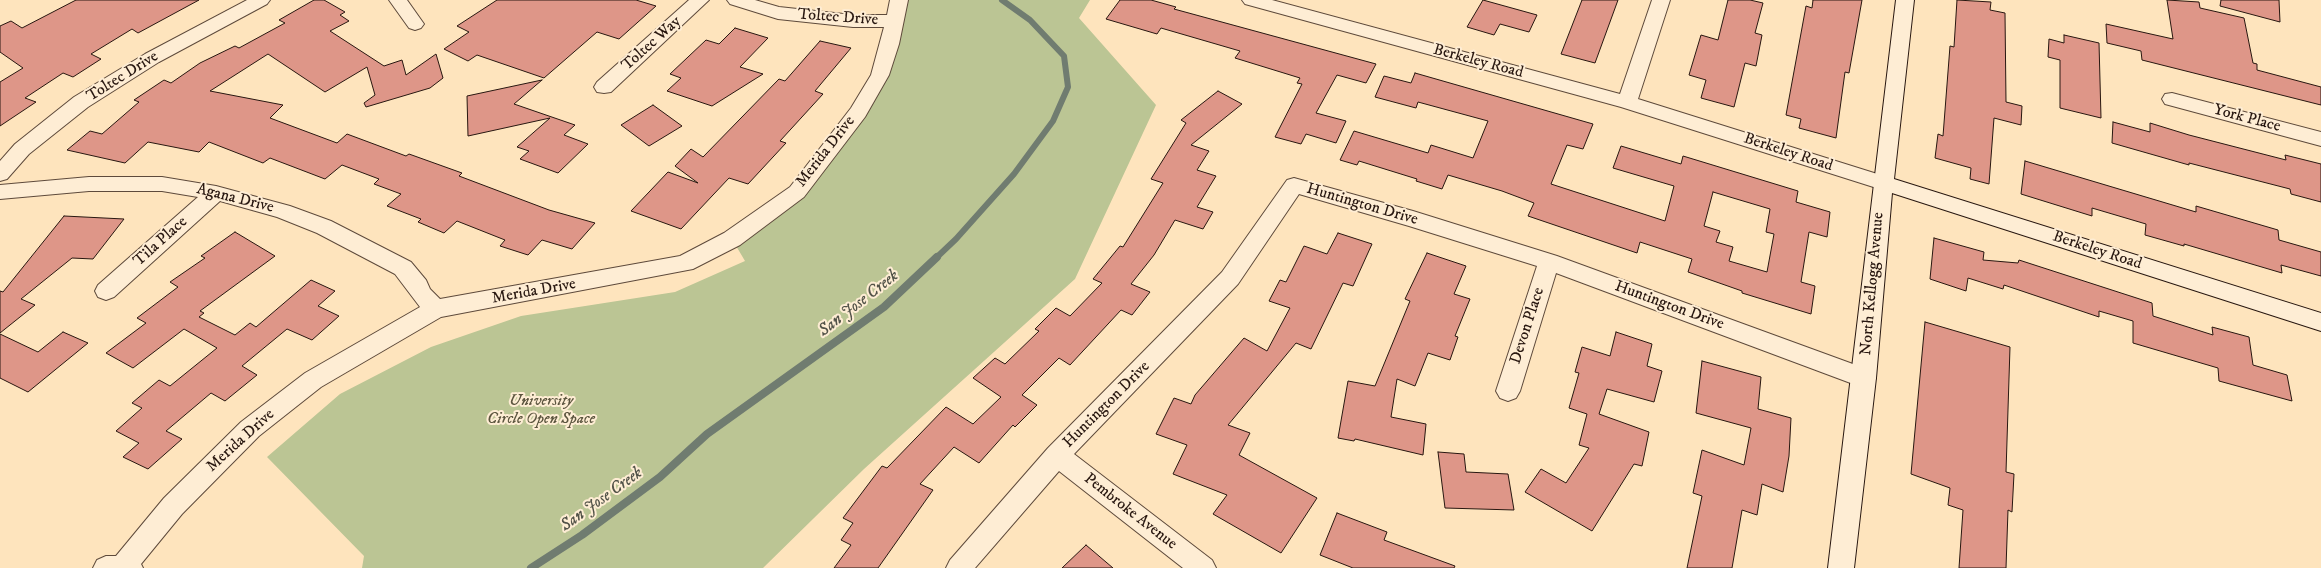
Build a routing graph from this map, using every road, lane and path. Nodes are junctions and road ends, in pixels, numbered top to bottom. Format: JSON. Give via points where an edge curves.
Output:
{"nodes":[{"id":1,"x":261,"y":0,"type":"edge"},
{"id":2,"x":398,"y":0,"type":"edge"},
{"id":3,"x":700,"y":0,"type":"edge"},
{"id":4,"x":736,"y":0,"type":"edge"},
{"id":5,"x":899,"y":0,"type":"edge"},
{"id":6,"x":1251,"y":0,"type":"edge"},
{"id":7,"x":1661,"y":0,"type":"edge"},
{"id":8,"x":1905,"y":0,"type":"edge"},
{"id":9,"x":893,"y":21,"type":"junction"},
{"id":10,"x":415,"y":24,"type":"dead end"},
{"id":11,"x":604,"y":87,"type":"dead end"},
{"id":12,"x":2172,"y":99,"type":"dead end"},
{"id":13,"x":1626,"y":102,"type":"junction"},
{"id":14,"x":2321,"y":139,"type":"edge"},
{"id":15,"x":0,"y":174,"type":"edge"},
{"id":16,"x":1883,"y":183,"type":"junction"},
{"id":17,"x":0,"y":192,"type":"edge"},
{"id":18,"x":216,"y":193,"type":"junction"},
{"id":19,"x":1549,"y":262,"type":"junction"},
{"id":20,"x":106,"y":291,"type":"dead end"},
{"id":21,"x":436,"y":309,"type":"junction"},
{"id":22,"x":2321,"y":322,"type":"edge"},
{"id":23,"x":1864,"y":378,"type":"junction"},
{"id":24,"x":1508,"y":390,"type":"dead end"},
{"id":25,"x":1057,"y":455,"type":"junction"},
{"id":26,"x":120,"y":568,"type":"edge"},
{"id":27,"x":959,"y":568,"type":"edge"},
{"id":28,"x":1203,"y":568,"type":"edge"},
{"id":29,"x":1841,"y":568,"type":"edge"}],
"edges":[{"from":1,"to":15,"type":"street","name":"Toltec Drive","via":[[152,58],[82,102],[22,149]]},
{"from":2,"to":10,"type":"street"},
{"from":3,"to":11,"type":"street","name":"Toltec Way"},
{"from":4,"to":9,"type":"street","name":"Toltec Drive","via":[[778,13],[853,21]]},
{"from":5,"to":9,"type":"street","name":"Merida Drive"},
{"from":6,"to":13,"type":"street","name":"Berkeley Road"},
{"from":7,"to":13,"type":"street"},
{"from":8,"to":16,"type":"street","name":"North Kellogg Avenue"},
{"from":9,"to":21,"type":"street","name":"Merida Drive","via":[[890,44],[880,75],[858,112],[797,192],[732,239],[685,263]]},
{"from":12,"to":14,"type":"street","name":"York Place"},
{"from":13,"to":16,"type":"street","name":"Berkeley Road"},
{"from":16,"to":22,"type":"street","name":"Berkeley Road"},
{"from":16,"to":23,"type":"street","name":"North Kellogg Avenue"},
{"from":17,"to":18,"type":"street","name":"Agana Drive","via":[[89,184],[162,184]]},
{"from":18,"to":20,"type":"street","name":"Tila Place"},
{"from":18,"to":21,"type":"street","name":"Agana Drive","via":[[283,211],[324,227],[403,268],[418,286],[421,294]]},
{"from":19,"to":23,"type":"street","name":"Huntington Drive"},
{"from":19,"to":24,"type":"street","name":"Devon Place"},
{"from":19,"to":25,"type":"street","name":"Huntington Drive","via":[[1413,219],[1294,186],[1230,278]]},
{"from":21,"to":26,"type":"street","name":"Merida Drive","via":[[314,380],[250,429],[172,506]]},
{"from":23,"to":29,"type":"street","name":"North Kellogg Avenue"},
{"from":25,"to":27,"type":"street","name":"Huntington Drive"},
{"from":25,"to":28,"type":"street","name":"Pembroke Avenue"}]}
